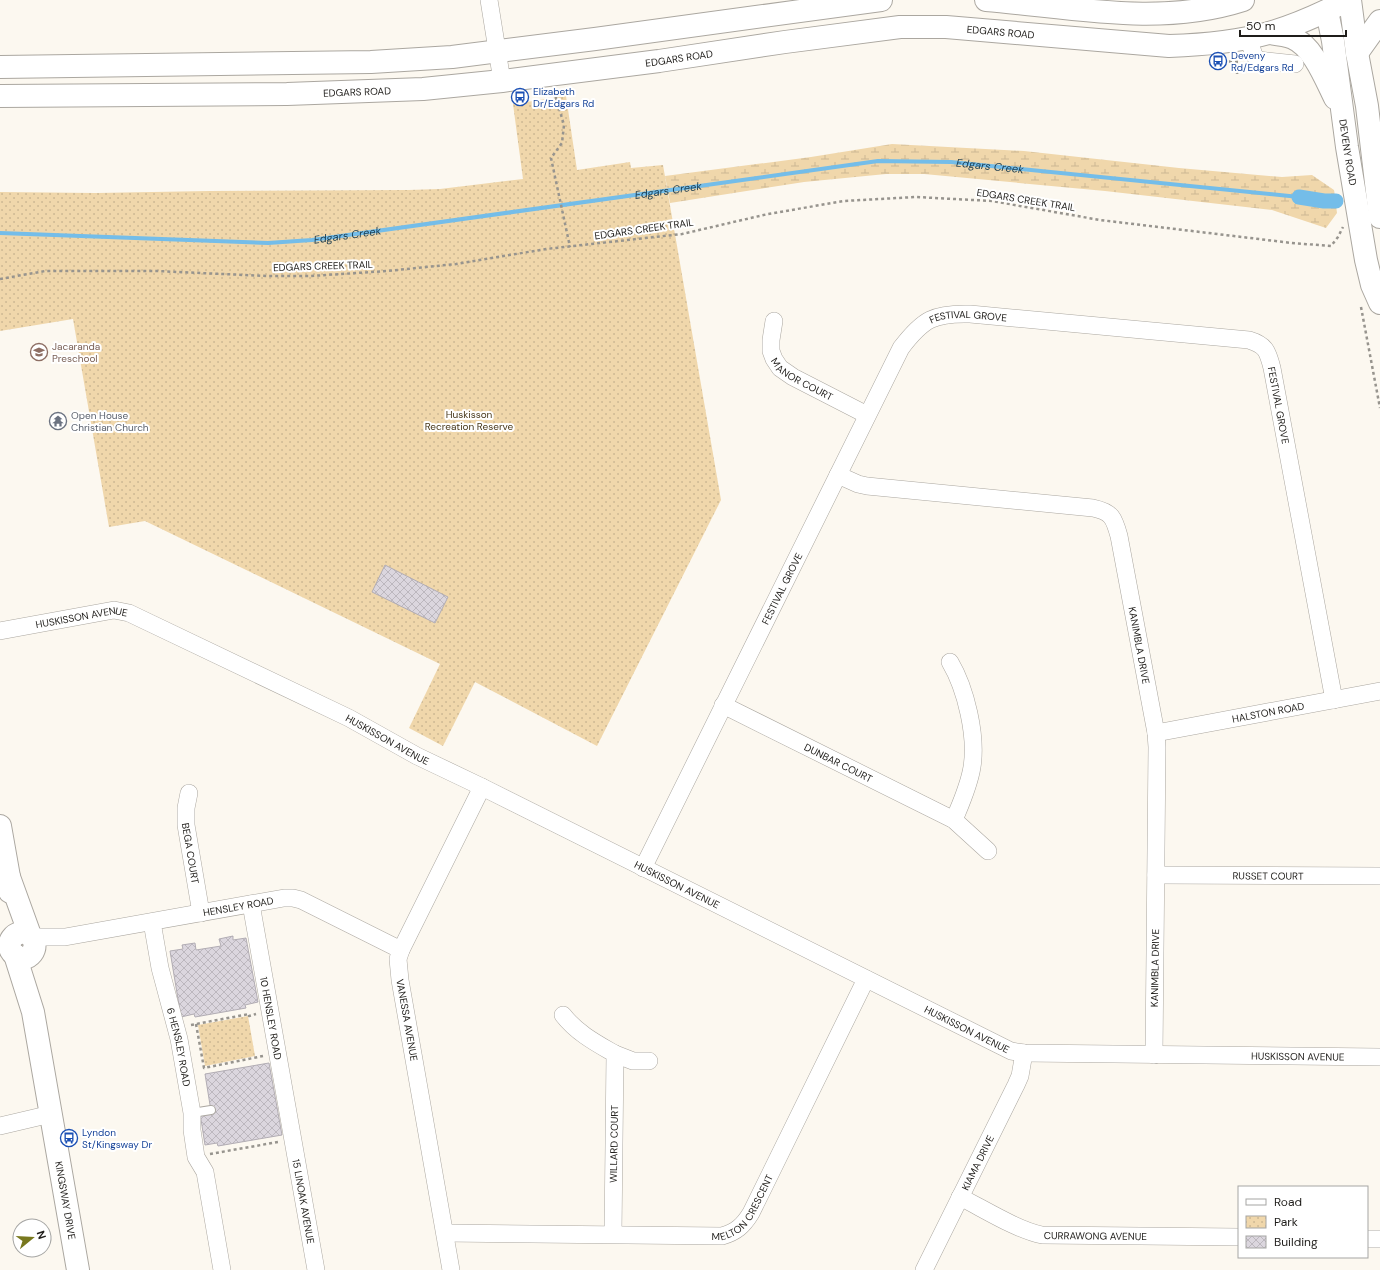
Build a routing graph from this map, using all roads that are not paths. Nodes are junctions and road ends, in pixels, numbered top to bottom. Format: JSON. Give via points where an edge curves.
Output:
{"nodes":[{"id":1,"x":489,"y":0,"type":"edge"},
{"id":2,"x":881,"y":0,"type":"edge"},
{"id":3,"x":986,"y":0,"type":"edge"},
{"id":4,"x":1243,"y":0,"type":"edge"},
{"id":5,"x":1349,"y":0,"type":"edge"},
{"id":6,"x":856,"y":3,"type":"junction"},
{"id":7,"x":1205,"y":5,"type":"edge"},
{"id":8,"x":1326,"y":6,"type":"edge"},
{"id":9,"x":1380,"y":21,"type":"edge"},
{"id":10,"x":860,"y":32,"type":"junction"},
{"id":11,"x":1269,"y":33,"type":"junction"},
{"id":12,"x":1248,"y":38,"type":"junction"},
{"id":13,"x":497,"y":52,"type":"junction"},
{"id":14,"x":1357,"y":53,"type":"junction"},
{"id":15,"x":1295,"y":64,"type":"dead end"},
{"id":16,"x":0,"y":67,"type":"edge"},
{"id":17,"x":502,"y":81,"type":"junction"},
{"id":18,"x":0,"y":96,"type":"edge"},
{"id":19,"x":1342,"y":112,"type":"junction"},
{"id":20,"x":1380,"y":218,"type":"edge"},
{"id":21,"x":1380,"y":303,"type":"edge"},
{"id":22,"x":774,"y":321,"type":"dead end"},
{"id":23,"x":868,"y":415,"type":"junction"},
{"id":24,"x":838,"y":475,"type":"junction"},
{"id":25,"x":0,"y":630,"type":"edge"},
{"id":26,"x":950,"y":662,"type":"dead end"},
{"id":27,"x":1380,"y":691,"type":"edge"},
{"id":28,"x":1334,"y":700,"type":"junction"},
{"id":29,"x":723,"y":705,"type":"junction"},
{"id":30,"x":1156,"y":733,"type":"junction"},
{"id":31,"x":482,"y":787,"type":"junction"},
{"id":32,"x":189,"y":793,"type":"dead end"},
{"id":33,"x":954,"y":820,"type":"junction"},
{"id":34,"x":0,"y":826,"type":"edge"},
{"id":35,"x":988,"y":851,"type":"dead end"},
{"id":36,"x":643,"y":868,"type":"junction"},
{"id":37,"x":1156,"y":875,"type":"junction"},
{"id":38,"x":1380,"y":876,"type":"edge"},
{"id":39,"x":251,"y":904,"type":"junction"},
{"id":40,"x":202,"y":913,"type":"junction"},
{"id":41,"x":152,"y":922,"type":"junction"},
{"id":42,"x":26,"y":944,"type":"junction"},
{"id":43,"x":401,"y":950,"type":"junction"},
{"id":44,"x":866,"y":979,"type":"junction"},
{"id":45,"x":562,"y":1015,"type":"dead end"},
{"id":46,"x":615,"y":1054,"type":"junction"},
{"id":47,"x":1024,"y":1054,"type":"junction"},
{"id":48,"x":1154,"y":1055,"type":"junction"},
{"id":49,"x":1380,"y":1057,"type":"edge"},
{"id":50,"x":649,"y":1061,"type":"dead end"},
{"id":51,"x":211,"y":1110,"type":"dead end"},
{"id":52,"x":192,"y":1113,"type":"junction"},
{"id":53,"x":51,"y":1114,"type":"junction"},
{"id":54,"x":0,"y":1126,"type":"edge"},
{"id":55,"x":288,"y":1137,"type":"joint"},
{"id":56,"x":960,"y":1197,"type":"junction"},
{"id":57,"x":445,"y":1233,"type":"junction"},
{"id":58,"x":613,"y":1234,"type":"junction"},
{"id":59,"x":1238,"y":1237,"type":"edge"},
{"id":60,"x":1368,"y":1239,"type":"edge"},
{"id":61,"x":1380,"y":1239,"type":"edge"},
{"id":62,"x":78,"y":1270,"type":"edge"},
{"id":63,"x":222,"y":1270,"type":"edge"},
{"id":64,"x":316,"y":1270,"type":"edge"},
{"id":65,"x":451,"y":1270,"type":"edge"},
{"id":66,"x":924,"y":1270,"type":"edge"}],
"edges":[{"from":1,"to":13,"type":"street"},
{"from":2,"to":6,"type":"main road"},
{"from":3,"to":7,"type":"main road","via":[[1146,14],[1172,13]]},
{"from":4,"to":7,"type":"main road"},
{"from":5,"to":8,"type":"main road","name":"EDGARS ROAD"},
{"from":5,"to":14,"type":"main road"},
{"from":6,"to":10,"type":"main road"},
{"from":6,"to":13,"type":"main road"},
{"from":8,"to":11,"type":"main road","name":"EDGARS ROAD"},
{"from":8,"to":19,"type":"main road","name":"DEVENY ROAD"},
{"from":9,"to":14,"type":"main road"},
{"from":10,"to":12,"type":"main road","name":"EDGARS ROAD","via":[[900,27],[946,27],[1169,46],[1201,45]]},
{"from":10,"to":17,"type":"main road","name":"EDGARS ROAD"},
{"from":11,"to":12,"type":"main road","name":"EDGARS ROAD"},
{"from":11,"to":19,"type":"main road","via":[[1292,38],[1306,47]]},
{"from":12,"to":15,"type":"street","via":[[1258,60]]},
{"from":13,"to":16,"type":"main road","via":[[371,62]]},
{"from":13,"to":17,"type":"street"},
{"from":14,"to":20,"type":"main road","via":[[1367,106]]},
{"from":17,"to":18,"type":"main road","name":"EDGARS ROAD","via":[[423,89],[294,94]]},
{"from":19,"to":21,"type":"main road","name":"DEVENY ROAD","via":[[1366,260],[1372,285]]},
{"from":22,"to":23,"type":"street","name":"MANOR COURT","via":[[771,351],[780,368]]},
{"from":23,"to":24,"type":"street","name":"FESTIVAL GROVE"},
{"from":23,"to":28,"type":"street","name":"FESTIVAL GROVE","via":[[901,348],[914,331],[942,315],[970,314],[1257,342],[1267,351],[1272,368]]},
{"from":24,"to":29,"type":"street","name":"FESTIVAL GROVE"},
{"from":24,"to":30,"type":"street","name":"KANIMBLA DRIVE","via":[[867,486],[1093,508],[1110,515],[1119,536]]},
{"from":25,"to":31,"type":"street","name":"HUSKISSON AVENUE","via":[[114,610],[129,613],[349,718],[417,756]]},
{"from":26,"to":33,"type":"street","via":[[965,695],[973,754],[968,784]]},
{"from":27,"to":28,"type":"street","name":"HALSTON ROAD"},
{"from":28,"to":30,"type":"street","name":"HALSTON ROAD"},
{"from":29,"to":33,"type":"street","name":"DUNBAR COURT"},
{"from":29,"to":36,"type":"street","name":"FESTIVAL GROVE"},
{"from":30,"to":37,"type":"street","name":"KANIMBLA DRIVE"},
{"from":31,"to":36,"type":"street","name":"HUSKISSON AVENUE"},
{"from":31,"to":43,"type":"street","name":"VANESSA AVENUE"},
{"from":32,"to":40,"type":"street","name":"BEGA COURT","via":[[186,825]]},
{"from":33,"to":35,"type":"street","name":"DUNBAR COURT"},
{"from":34,"to":42,"type":"main road","name":"KINGSWAY DRIVE","via":[[9,877]]},
{"from":36,"to":44,"type":"street","name":"HUSKISSON AVENUE"},
{"from":37,"to":38,"type":"street","name":"RUSSET COURT"},
{"from":37,"to":48,"type":"street","name":"KANIMBLA DRIVE"},
{"from":39,"to":40,"type":"street","name":"HENSLEY ROAD"},
{"from":39,"to":43,"type":"street","name":"HENSLEY ROAD","via":[[284,898],[301,900]]},
{"from":39,"to":55,"type":"street","name":"10 HENSLEY ROAD","via":[[258,969]]},
{"from":40,"to":41,"type":"street","name":"HENSLEY ROAD"},
{"from":41,"to":42,"type":"street","name":"HENSLEY ROAD"},
{"from":41,"to":52,"type":"street","name":"6 HENSLEY ROAD","via":[[160,968],[169,985]]},
{"from":42,"to":53,"type":"main road","name":"KINGSWAY DRIVE","via":[[33,1012]]},
{"from":43,"to":57,"type":"street","name":"VANESSA AVENUE","via":[[398,959],[400,980]]},
{"from":44,"to":47,"type":"street","name":"HUSKISSON AVENUE","via":[[1011,1051]]},
{"from":44,"to":58,"type":"street","name":"MELTON CRESCENT","via":[[746,1222],[732,1233],[722,1236]]},
{"from":45,"to":46,"type":"street","via":[[580,1033]]},
{"from":46,"to":50,"type":"street","via":[[633,1061]]},
{"from":46,"to":58,"type":"street","name":"WILLARD COURT"},
{"from":47,"to":48,"type":"street","name":"HUSKISSON AVENUE"},
{"from":47,"to":56,"type":"street","name":"KIAMA DRIVE","via":[[1016,1085]]},
{"from":48,"to":49,"type":"street","name":"HUSKISSON AVENUE"},
{"from":51,"to":52,"type":"lane"},
{"from":52,"to":63,"type":"street","name":"6 HENSLEY ROAD","via":[[196,1156],[205,1163]]},
{"from":53,"to":54,"type":"street"},
{"from":53,"to":62,"type":"main road","name":"KINGSWAY DRIVE"},
{"from":55,"to":64,"type":"street","name":"15 LINOAK AVENUE"},
{"from":56,"to":59,"type":"street","name":"CURRAWONG AVENUE","via":[[1019,1227],[1042,1235]]},
{"from":56,"to":66,"type":"street","name":"KIAMA DRIVE"},
{"from":57,"to":58,"type":"street","name":"MELTON CRESCENT"},
{"from":57,"to":65,"type":"street","name":"VANESSA AVENUE"},
{"from":60,"to":61,"type":"street"}]}
